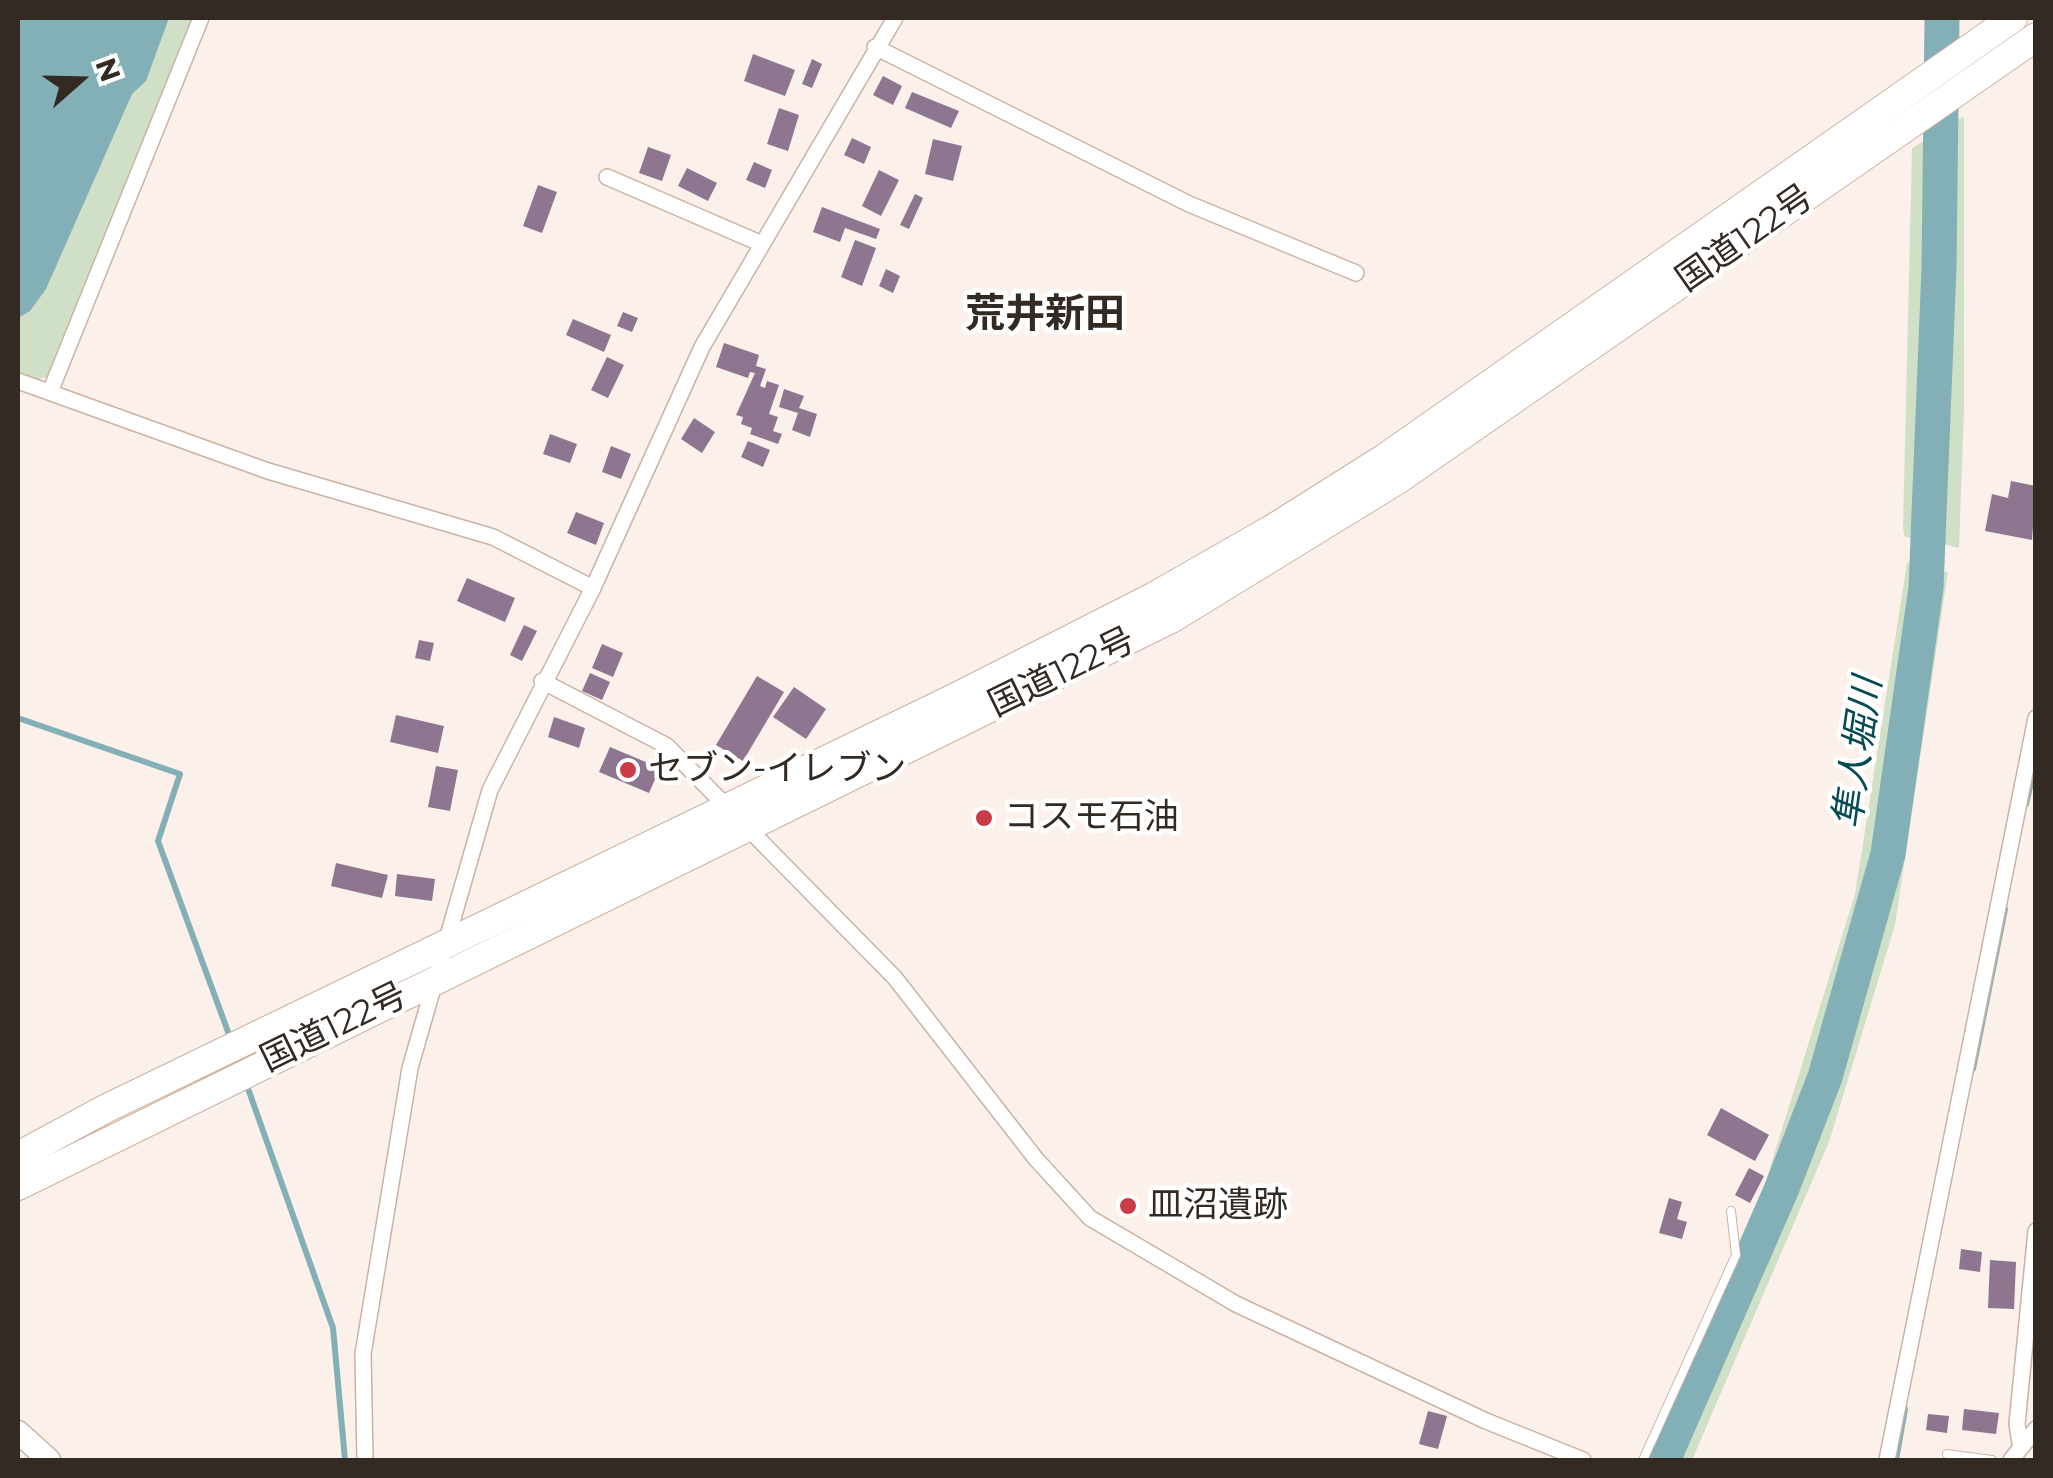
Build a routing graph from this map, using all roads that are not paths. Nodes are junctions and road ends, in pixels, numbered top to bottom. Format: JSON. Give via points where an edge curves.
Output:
{"nodes":[{"id":1,"x":201,"y":18,"type":"edge"},
{"id":2,"x":895,"y":18,"type":"edge"},
{"id":3,"x":2013,"y":18,"type":"edge"},
{"id":4,"x":2036,"y":38,"type":"edge"},
{"id":5,"x":876,"y":47,"type":"junction"},
{"id":6,"x":607,"y":178,"type":"dead end"},
{"id":7,"x":762,"y":244,"type":"junction"},
{"id":8,"x":1356,"y":272,"type":"dead end"},
{"id":9,"x":18,"y":381,"type":"edge"},
{"id":10,"x":50,"y":392,"type":"junction"},
{"id":11,"x":593,"y":588,"type":"junction"},
{"id":12,"x":542,"y":681,"type":"junction"},
{"id":13,"x":2036,"y":718,"type":"edge"},
{"id":14,"x":726,"y":806,"type":"junction"},
{"id":15,"x":748,"y":828,"type":"junction"},
{"id":16,"x":444,"y":946,"type":"junction"},
{"id":17,"x":433,"y":980,"type":"junction"},
{"id":18,"x":18,"y":1156,"type":"edge"},
{"id":19,"x":18,"y":1186,"type":"edge"},
{"id":20,"x":1731,"y":1211,"type":"dead end"},
{"id":21,"x":2036,"y":1231,"type":"edge"},
{"id":22,"x":2036,"y":1429,"type":"edge"},
{"id":23,"x":18,"y":1432,"type":"edge"},
{"id":24,"x":2020,"y":1443,"type":"junction"},
{"id":25,"x":1948,"y":1454,"type":"dead end"},
{"id":26,"x":48,"y":1460,"type":"edge"},
{"id":27,"x":366,"y":1460,"type":"edge"},
{"id":28,"x":1584,"y":1460,"type":"edge"},
{"id":29,"x":1643,"y":1460,"type":"edge"},
{"id":30,"x":1888,"y":1460,"type":"edge"},
{"id":31,"x":1992,"y":1460,"type":"edge"},
{"id":32,"x":2010,"y":1460,"type":"edge"}],
"edges":[{"from":1,"to":10,"type":"street"},
{"from":2,"to":5,"type":"street"},
{"from":3,"to":14,"type":"highway","name":"国道122号","via":[[1272,529],[956,697]]},
{"from":4,"to":15,"type":"highway","name":"国道122号","via":[[1400,480],[1284,552],[1172,618]]},
{"from":5,"to":7,"type":"street"},
{"from":5,"to":8,"type":"street","via":[[1189,204]]},
{"from":6,"to":7,"type":"street"},
{"from":7,"to":11,"type":"street","via":[[702,346]]},
{"from":9,"to":10,"type":"street"},
{"from":10,"to":11,"type":"street","via":[[268,471],[492,537]]},
{"from":11,"to":12,"type":"street"},
{"from":12,"to":14,"type":"street","via":[[668,746]]},
{"from":12,"to":16,"type":"street","via":[[490,790]]},
{"from":13,"to":30,"type":"street"},
{"from":14,"to":15,"type":"street"},
{"from":14,"to":16,"type":"highway","name":"国道122号"},
{"from":15,"to":17,"type":"highway","name":"国道122号"},
{"from":15,"to":28,"type":"street","via":[[895,978],[1090,1218],[1236,1304]]},
{"from":16,"to":17,"type":"street"},
{"from":16,"to":18,"type":"highway","name":"国道122号"},
{"from":17,"to":19,"type":"highway","name":"国道122号"},
{"from":17,"to":27,"type":"street","via":[[410,1068],[364,1354]]},
{"from":20,"to":29,"type":"lane","via":[[1736,1255]]},
{"from":21,"to":24,"type":"street"},
{"from":22,"to":24,"type":"street"},
{"from":23,"to":26,"type":"street"},
{"from":24,"to":32,"type":"street"},
{"from":25,"to":31,"type":"lane"}]}
